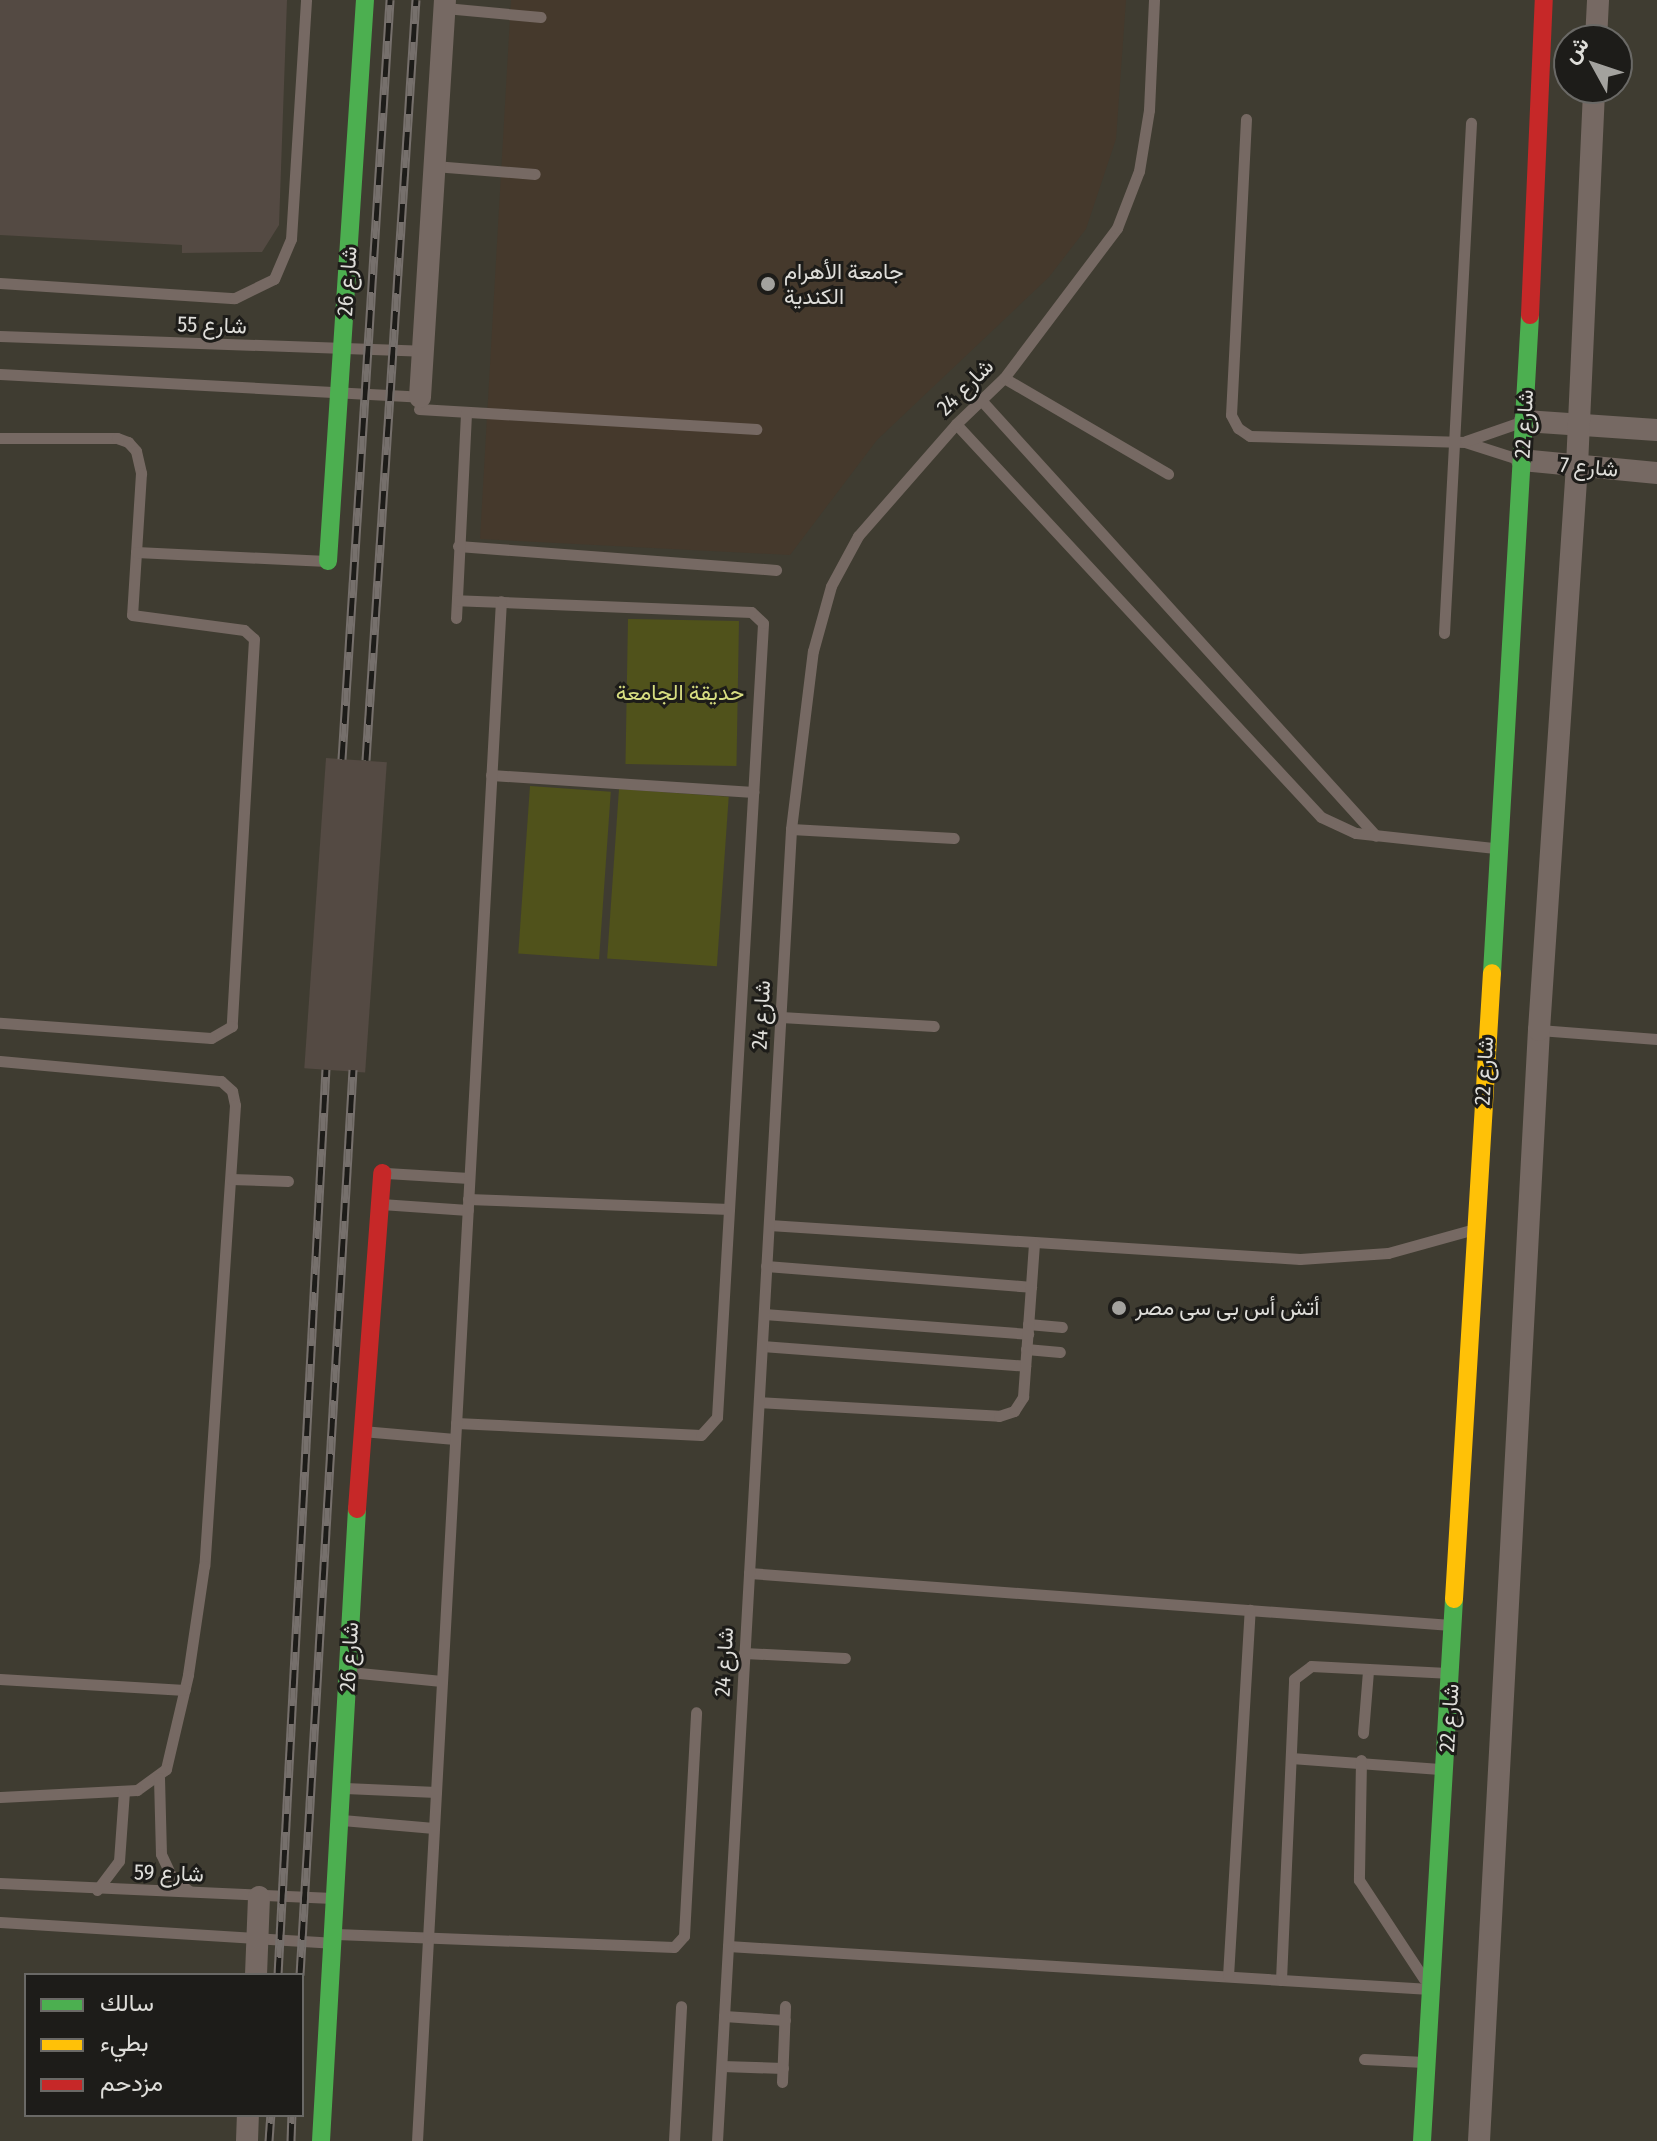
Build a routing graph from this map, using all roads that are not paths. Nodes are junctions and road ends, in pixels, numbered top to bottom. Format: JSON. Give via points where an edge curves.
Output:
{"nodes":[{"id":1,"x":306,"y":0,"type":"edge"},
{"id":2,"x":365,"y":0,"type":"edge"},
{"id":3,"x":1154,"y":0,"type":"edge"},
{"id":4,"x":1544,"y":0,"type":"edge"},
{"id":5,"x":1598,"y":0,"type":"edge"},
{"id":6,"x":445,"y":4,"type":"edge"},
{"id":7,"x":541,"y":17,"type":"dead end"},
{"id":8,"x":1597,"y":24,"type":"edge"},
{"id":9,"x":1593,"y":104,"type":"edge"},
{"id":10,"x":1246,"y":119,"type":"dead end"},
{"id":11,"x":1471,"y":123,"type":"dead end"},
{"id":12,"x":434,"y":166,"type":"junction"},
{"id":13,"x":535,"y":174,"type":"dead end"},
{"id":14,"x":0,"y":283,"type":"edge"},
{"id":15,"x":0,"y":336,"type":"edge"},
{"id":16,"x":342,"y":350,"type":"junction"},
{"id":17,"x":422,"y":351,"type":"junction"},
{"id":18,"x":0,"y":374,"type":"edge"},
{"id":19,"x":1004,"y":378,"type":"junction"},
{"id":20,"x":340,"y":396,"type":"junction"},
{"id":21,"x":981,"y":400,"type":"junction"},
{"id":22,"x":419,"y":403,"type":"junction"},
{"id":23,"x":466,"y":412,"type":"junction"},
{"id":24,"x":1525,"y":421,"type":"junction"},
{"id":25,"x":1579,"y":421,"type":"junction"},
{"id":26,"x":956,"y":424,"type":"junction"},
{"id":27,"x":756,"y":429,"type":"dead end"},
{"id":28,"x":1657,"y":430,"type":"edge"},
{"id":29,"x":0,"y":438,"type":"edge"},
{"id":30,"x":1459,"y":441,"type":"junction"},
{"id":31,"x":1522,"y":460,"type":"junction"},
{"id":32,"x":1577,"y":466,"type":"junction"},
{"id":33,"x":1657,"y":473,"type":"edge"},
{"id":34,"x":1168,"y":474,"type":"dead end"},
{"id":35,"x":458,"y":546,"type":"junction"},
{"id":36,"x":136,"y":552,"type":"junction"},
{"id":37,"x":328,"y":561,"type":"joint"},
{"id":38,"x":776,"y":570,"type":"dead end"},
{"id":39,"x":457,"y":600,"type":"junction"},
{"id":40,"x":501,"y":601,"type":"junction"},
{"id":41,"x":456,"y":618,"type":"dead end"},
{"id":42,"x":1444,"y":633,"type":"dead end"},
{"id":43,"x":491,"y":775,"type":"junction"},
{"id":44,"x":753,"y":792,"type":"junction"},
{"id":45,"x":791,"y":829,"type":"junction"},
{"id":46,"x":1376,"y":836,"type":"junction"},
{"id":47,"x":954,"y":838,"type":"dead end"},
{"id":48,"x":1497,"y":848,"type":"junction"},
{"id":49,"x":781,"y":1017,"type":"junction"},
{"id":50,"x":0,"y":1023,"type":"edge"},
{"id":51,"x":934,"y":1026,"type":"dead end"},
{"id":52,"x":1539,"y":1030,"type":"junction"},
{"id":53,"x":1657,"y":1039,"type":"edge"},
{"id":54,"x":0,"y":1061,"type":"edge"},
{"id":55,"x":382,"y":1173,"type":"joint"},
{"id":56,"x":469,"y":1178,"type":"junction"},
{"id":57,"x":231,"y":1179,"type":"junction"},
{"id":58,"x":288,"y":1181,"type":"dead end"},
{"id":59,"x":380,"y":1204,"type":"junction"},
{"id":60,"x":468,"y":1204,"type":"junction"},
{"id":61,"x":729,"y":1209,"type":"junction"},
{"id":62,"x":769,"y":1225,"type":"junction"},
{"id":63,"x":1474,"y":1230,"type":"junction"},
{"id":64,"x":1034,"y":1243,"type":"junction"},
{"id":65,"x":766,"y":1266,"type":"junction"},
{"id":66,"x":1031,"y":1287,"type":"junction"},
{"id":67,"x":764,"y":1314,"type":"junction"},
{"id":68,"x":1062,"y":1327,"type":"dead end"},
{"id":69,"x":1028,"y":1329,"type":"junction"},
{"id":70,"x":762,"y":1346,"type":"junction"},
{"id":71,"x":1026,"y":1349,"type":"junction"},
{"id":72,"x":1060,"y":1352,"type":"dead end"},
{"id":73,"x":1025,"y":1366,"type":"junction"},
{"id":74,"x":759,"y":1402,"type":"junction"},
{"id":75,"x":456,"y":1423,"type":"junction"},
{"id":76,"x":361,"y":1431,"type":"junction"},
{"id":77,"x":455,"y":1439,"type":"junction"},
{"id":78,"x":749,"y":1573,"type":"junction"},
{"id":79,"x":1250,"y":1610,"type":"junction"},
{"id":80,"x":1452,"y":1625,"type":"junction"},
{"id":81,"x":744,"y":1653,"type":"junction"},
{"id":82,"x":845,"y":1658,"type":"dead end"},
{"id":83,"x":1368,"y":1671,"type":"junction"},
{"id":84,"x":348,"y":1672,"type":"junction"},
{"id":85,"x":1452,"y":1673,"type":"junction"},
{"id":86,"x":0,"y":1679,"type":"edge"},
{"id":87,"x":442,"y":1681,"type":"junction"},
{"id":88,"x":185,"y":1690,"type":"junction"},
{"id":89,"x":696,"y":1712,"type":"dead end"},
{"id":90,"x":1363,"y":1733,"type":"dead end"},
{"id":91,"x":1291,"y":1758,"type":"junction"},
{"id":92,"x":1361,"y":1760,"type":"junction"},
{"id":93,"x":1445,"y":1770,"type":"junction"},
{"id":94,"x":159,"y":1778,"type":"junction"},
{"id":95,"x":343,"y":1788,"type":"junction"},
{"id":96,"x":124,"y":1791,"type":"junction"},
{"id":97,"x":436,"y":1792,"type":"junction"},
{"id":98,"x":0,"y":1797,"type":"edge"},
{"id":99,"x":341,"y":1820,"type":"junction"},
{"id":100,"x":434,"y":1828,"type":"junction"},
{"id":101,"x":0,"y":1883,"type":"edge"},
{"id":102,"x":97,"y":1890,"type":"junction"},
{"id":103,"x":193,"y":1893,"type":"junction"},
{"id":104,"x":259,"y":1897,"type":"junction"},
{"id":105,"x":338,"y":1898,"type":"junction"},
{"id":106,"x":0,"y":1922,"type":"edge"},
{"id":107,"x":335,"y":1938,"type":"junction"},
{"id":108,"x":428,"y":1939,"type":"junction"},
{"id":109,"x":258,"y":1941,"type":"junction"},
{"id":110,"x":728,"y":1946,"type":"junction"},
{"id":111,"x":256,"y":1973,"type":"edge"},
{"id":112,"x":1228,"y":1976,"type":"junction"},
{"id":113,"x":1281,"y":1980,"type":"junction"},
{"id":114,"x":1431,"y":1989,"type":"junction"},
{"id":115,"x":681,"y":2006,"type":"dead end"},
{"id":116,"x":785,"y":2006,"type":"dead end"},
{"id":117,"x":724,"y":2016,"type":"junction"},
{"id":118,"x":785,"y":2020,"type":"junction"},
{"id":119,"x":1364,"y":2059,"type":"dead end"},
{"id":120,"x":1427,"y":2062,"type":"junction"},
{"id":121,"x":722,"y":2066,"type":"junction"},
{"id":122,"x":783,"y":2068,"type":"junction"},
{"id":123,"x":782,"y":2082,"type":"dead end"},
{"id":124,"x":248,"y":2117,"type":"edge"},
{"id":125,"x":247,"y":2141,"type":"edge"},
{"id":126,"x":321,"y":2141,"type":"edge"},
{"id":127,"x":417,"y":2141,"type":"edge"},
{"id":128,"x":674,"y":2141,"type":"edge"},
{"id":129,"x":717,"y":2141,"type":"edge"},
{"id":130,"x":1422,"y":2141,"type":"edge"},
{"id":131,"x":1479,"y":2141,"type":"edge"}],
"edges":[{"from":1,"to":14,"type":"lane","via":[[291,239],[274,279],[235,298]]},
{"from":2,"to":16,"type":"street","name":"شارع 26"},
{"from":3,"to":19,"type":"lane","name":"شارع 24","via":[[1149,110],[1139,171],[1117,228]]},
{"from":4,"to":24,"type":"street","name":"شارع 22"},
{"from":5,"to":8,"type":"street"},
{"from":6,"to":7,"type":"lane"},
{"from":6,"to":12,"type":"street"},
{"from":9,"to":25,"type":"street"},
{"from":10,"to":30,"type":"lane","via":[[1233,422],[1250,436]]},
{"from":11,"to":30,"type":"lane"},
{"from":12,"to":13,"type":"lane"},
{"from":12,"to":17,"type":"street"},
{"from":15,"to":16,"type":"lane","name":"شارع 55"},
{"from":16,"to":17,"type":"lane","name":"شارع 55"},
{"from":16,"to":20,"type":"street","name":"شارع 26"},
{"from":17,"to":22,"type":"street"},
{"from":18,"to":20,"type":"lane"},
{"from":19,"to":21,"type":"lane","name":"شارع 24"},
{"from":19,"to":34,"type":"lane"},
{"from":20,"to":22,"type":"lane"},
{"from":20,"to":37,"type":"street","name":"شارع 26"},
{"from":21,"to":26,"type":"lane","name":"شارع 24"},
{"from":21,"to":46,"type":"lane"},
{"from":22,"to":23,"type":"lane"},
{"from":23,"to":27,"type":"lane"},
{"from":23,"to":35,"type":"lane"},
{"from":24,"to":25,"type":"street","name":"شارع 7"},
{"from":24,"to":30,"type":"lane"},
{"from":24,"to":31,"type":"street","name":"شارع 22"},
{"from":25,"to":28,"type":"street","name":"شارع 7"},
{"from":25,"to":32,"type":"street"},
{"from":26,"to":45,"type":"lane","name":"شارع 24","via":[[858,536],[831,586],[813,651]]},
{"from":26,"to":46,"type":"lane","via":[[1306,804],[1337,827]]},
{"from":29,"to":36,"type":"lane","via":[[128,442],[141,461]]},
{"from":30,"to":31,"type":"lane"},
{"from":30,"to":42,"type":"lane"},
{"from":31,"to":32,"type":"street","name":"شارع 7"},
{"from":31,"to":48,"type":"street","name":"شارع 22"},
{"from":32,"to":33,"type":"street","name":"شارع 7"},
{"from":32,"to":52,"type":"street"},
{"from":35,"to":38,"type":"lane"},
{"from":35,"to":39,"type":"lane"},
{"from":36,"to":37,"type":"lane"},
{"from":36,"to":50,"type":"lane","via":[[131,612],[136,619],[244,630],[254,639],[235,1018],[226,1032],[211,1038]]},
{"from":39,"to":40,"type":"lane"},
{"from":39,"to":41,"type":"lane"},
{"from":40,"to":43,"type":"lane"},
{"from":40,"to":44,"type":"lane","via":[[757,613],[763,623]]},
{"from":43,"to":44,"type":"lane"},
{"from":43,"to":56,"type":"lane"},
{"from":44,"to":61,"type":"lane"},
{"from":45,"to":47,"type":"lane"},
{"from":45,"to":49,"type":"lane","name":"شارع 24"},
{"from":46,"to":48,"type":"lane"},
{"from":48,"to":63,"type":"street","name":"شارع 22"},
{"from":49,"to":51,"type":"lane"},
{"from":49,"to":62,"type":"lane","name":"شارع 24"},
{"from":52,"to":53,"type":"lane"},
{"from":52,"to":131,"type":"street"},
{"from":54,"to":57,"type":"lane","via":[[221,1081],[235,1098]]},
{"from":55,"to":56,"type":"lane"},
{"from":55,"to":59,"type":"street","name":"شارع 26"},
{"from":56,"to":60,"type":"lane"},
{"from":57,"to":58,"type":"lane"},
{"from":57,"to":88,"type":"lane","via":[[204,1566]]},
{"from":59,"to":60,"type":"lane"},
{"from":59,"to":76,"type":"street","name":"شارع 26"},
{"from":60,"to":61,"type":"lane"},
{"from":60,"to":75,"type":"lane"},
{"from":61,"to":75,"type":"lane","via":[[717,1417],[712,1428],[690,1435]]},
{"from":62,"to":64,"type":"lane"},
{"from":62,"to":65,"type":"lane","name":"شارع 24"},
{"from":63,"to":64,"type":"lane","via":[[1432,1244],[1344,1258],[1254,1258]]},
{"from":63,"to":80,"type":"street","name":"شارع 22"},
{"from":64,"to":66,"type":"lane"},
{"from":65,"to":66,"type":"lane"},
{"from":65,"to":67,"type":"lane","name":"شارع 24"},
{"from":66,"to":69,"type":"lane"},
{"from":67,"to":69,"type":"lane"},
{"from":67,"to":70,"type":"lane","name":"شارع 24"},
{"from":68,"to":69,"type":"lane"},
{"from":69,"to":71,"type":"lane"},
{"from":70,"to":73,"type":"lane"},
{"from":70,"to":74,"type":"lane","name":"شارع 24"},
{"from":71,"to":72,"type":"lane"},
{"from":71,"to":73,"type":"lane"},
{"from":73,"to":74,"type":"lane","via":[[1020,1405],[999,1416]]},
{"from":74,"to":78,"type":"lane","name":"شارع 24"},
{"from":75,"to":77,"type":"lane"},
{"from":76,"to":77,"type":"lane"},
{"from":76,"to":84,"type":"street","name":"شارع 26"},
{"from":77,"to":87,"type":"lane"},
{"from":78,"to":79,"type":"lane"},
{"from":78,"to":81,"type":"lane","name":"شارع 24"},
{"from":79,"to":80,"type":"lane"},
{"from":79,"to":112,"type":"lane"},
{"from":80,"to":85,"type":"street","name":"شارع 22"},
{"from":81,"to":82,"type":"lane"},
{"from":81,"to":110,"type":"lane","name":"شارع 24"},
{"from":83,"to":85,"type":"lane"},
{"from":83,"to":90,"type":"lane"},
{"from":83,"to":91,"type":"lane","via":[[1302,1669],[1294,1679]]},
{"from":84,"to":87,"type":"lane"},
{"from":84,"to":95,"type":"street","name":"شارع 26"},
{"from":85,"to":93,"type":"street","name":"شارع 22"},
{"from":86,"to":88,"type":"lane"},
{"from":87,"to":97,"type":"lane"},
{"from":88,"to":94,"type":"lane"},
{"from":89,"to":108,"type":"lane","via":[[681,1943],[667,1947]]},
{"from":91,"to":92,"type":"lane"},
{"from":91,"to":113,"type":"lane"},
{"from":92,"to":93,"type":"lane"},
{"from":92,"to":114,"type":"lane","via":[[1359,1880]]},
{"from":93,"to":114,"type":"street","name":"شارع 22"},
{"from":94,"to":96,"type":"lane"},
{"from":94,"to":103,"type":"lane","via":[[161,1854],[172,1878]]},
{"from":95,"to":97,"type":"lane"},
{"from":95,"to":99,"type":"street","name":"شارع 26"},
{"from":96,"to":98,"type":"lane"},
{"from":96,"to":102,"type":"lane","via":[[119,1861]]},
{"from":97,"to":100,"type":"lane"},
{"from":99,"to":100,"type":"lane"},
{"from":99,"to":105,"type":"street","name":"شارع 26"},
{"from":100,"to":108,"type":"lane"},
{"from":101,"to":102,"type":"lane","name":"شارع 59"},
{"from":102,"to":103,"type":"lane","name":"شارع 59"},
{"from":103,"to":104,"type":"lane","name":"شارع 59"},
{"from":104,"to":105,"type":"lane","name":"شارع 59"},
{"from":104,"to":109,"type":"street"},
{"from":105,"to":107,"type":"street","name":"شارع 26"},
{"from":106,"to":109,"type":"lane"},
{"from":107,"to":108,"type":"lane"},
{"from":107,"to":109,"type":"lane"},
{"from":107,"to":126,"type":"street","name":"شارع 26"},
{"from":108,"to":127,"type":"lane"},
{"from":109,"to":111,"type":"street"},
{"from":110,"to":112,"type":"lane"},
{"from":110,"to":117,"type":"lane","name":"شارع 24"},
{"from":112,"to":113,"type":"lane"},
{"from":113,"to":114,"type":"lane"},
{"from":114,"to":120,"type":"street","name":"شارع 22"},
{"from":115,"to":128,"type":"lane"},
{"from":116,"to":118,"type":"lane"},
{"from":117,"to":118,"type":"lane"},
{"from":117,"to":121,"type":"lane","name":"شارع 24"},
{"from":118,"to":122,"type":"lane"},
{"from":119,"to":120,"type":"lane"},
{"from":120,"to":130,"type":"street","name":"شارع 22"},
{"from":121,"to":122,"type":"lane"},
{"from":121,"to":129,"type":"lane","name":"شارع 24"},
{"from":122,"to":123,"type":"lane"},
{"from":124,"to":125,"type":"street"}]}
